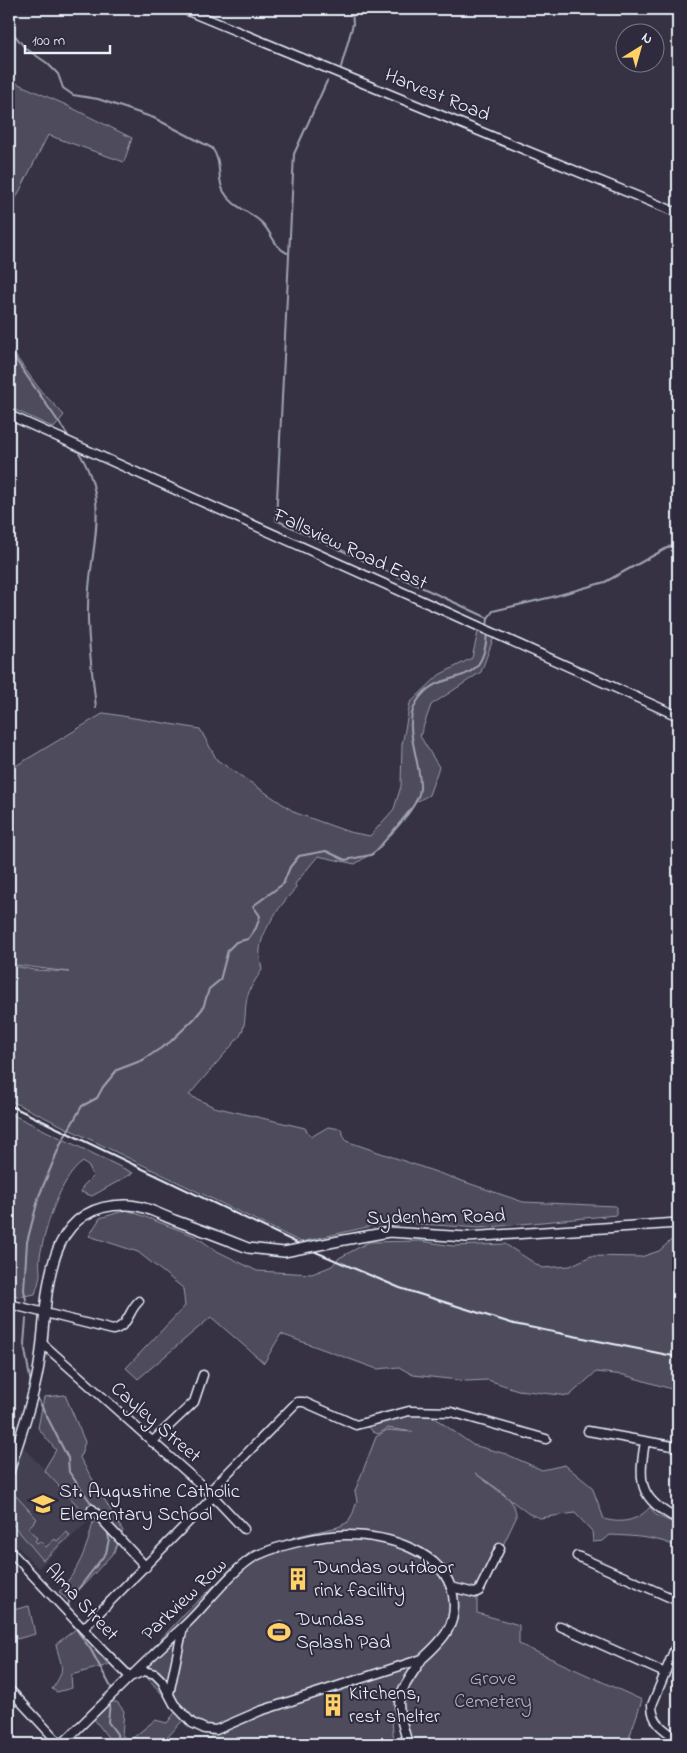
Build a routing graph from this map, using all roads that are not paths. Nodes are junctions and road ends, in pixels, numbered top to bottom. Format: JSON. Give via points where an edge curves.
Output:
{"nodes":[{"id":1,"x":183,"y":9,"type":"edge"},
{"id":2,"x":678,"y":213,"type":"edge"},
{"id":3,"x":9,"y":415,"type":"edge"},
{"id":4,"x":678,"y":716,"type":"edge"},
{"id":5,"x":678,"y":1223,"type":"edge"},
{"id":6,"x":138,"y":1301,"type":"dead end"},
{"id":7,"x":9,"y":1304,"type":"edge"},
{"id":8,"x":46,"y":1312,"type":"junction"},
{"id":9,"x":43,"y":1344,"type":"junction"},
{"id":10,"x":203,"y":1375,"type":"dead end"},
{"id":11,"x":588,"y":1431,"type":"dead end"},
{"id":12,"x":546,"y":1440,"type":"dead end"},
{"id":13,"x":152,"y":1442,"type":"junction"},
{"id":14,"x":645,"y":1442,"type":"junction"},
{"id":15,"x":678,"y":1447,"type":"edge"},
{"id":16,"x":9,"y":1472,"type":"edge"},
{"id":17,"x":211,"y":1494,"type":"junction"},
{"id":18,"x":92,"y":1509,"type":"dead end"},
{"id":19,"x":678,"y":1519,"type":"edge"},
{"id":20,"x":244,"y":1529,"type":"dead end"},
{"id":21,"x":500,"y":1548,"type":"dead end"},
{"id":22,"x":9,"y":1550,"type":"edge"},
{"id":23,"x":577,"y":1556,"type":"dead end"},
{"id":24,"x":146,"y":1567,"type":"junction"},
{"id":25,"x":451,"y":1587,"type":"junction"},
{"id":26,"x":678,"y":1602,"type":"edge"},
{"id":27,"x":560,"y":1626,"type":"dead end"},
{"id":28,"x":183,"y":1627,"type":"junction"},
{"id":29,"x":83,"y":1629,"type":"junction"},
{"id":30,"x":678,"y":1641,"type":"edge"},
{"id":31,"x":422,"y":1659,"type":"junction"},
{"id":32,"x":665,"y":1673,"type":"junction"},
{"id":33,"x":130,"y":1677,"type":"junction"},
{"id":34,"x":9,"y":1689,"type":"edge"},
{"id":35,"x":169,"y":1694,"type":"junction"},
{"id":36,"x":678,"y":1739,"type":"edge"},
{"id":37,"x":61,"y":1744,"type":"edge"},
{"id":38,"x":408,"y":1744,"type":"edge"}],
"edges":[{"from":1,"to":2,"type":"street","name":"Harvest Road"},
{"from":3,"to":4,"type":"street","name":"Fallsview Road East"},
{"from":5,"to":8,"type":"main road","name":"Sydenham Road","bridge":true,"via":[[467,1237],[389,1232],[284,1252],[248,1248],[137,1206],[113,1205],[86,1214],[65,1233],[58,1246],[49,1282]]},
{"from":6,"to":8,"type":"street","via":[[125,1323],[113,1330]]},
{"from":7,"to":8,"type":"street"},
{"from":8,"to":9,"type":"main road","name":"Sydenham Road"},
{"from":9,"to":13,"type":"street","name":"Cayley Street"},
{"from":9,"to":16,"type":"main road","name":"Sydenham Road","via":[[32,1398]]},
{"from":10,"to":13,"type":"street","via":[[194,1402]]},
{"from":11,"to":14,"type":"street"},
{"from":12,"to":17,"type":"street","via":[[451,1412],[409,1411],[356,1426],[304,1402],[297,1402]]},
{"from":13,"to":17,"type":"street","name":"Cayley Street"},
{"from":14,"to":15,"type":"street"},
{"from":14,"to":19,"type":"street","via":[[641,1464],[647,1496],[660,1510]]},
{"from":17,"to":20,"type":"street","name":"Cayley Street"},
{"from":17,"to":24,"type":"street"},
{"from":18,"to":24,"type":"street"},
{"from":21,"to":25,"type":"street","via":[[479,1591]]},
{"from":22,"to":29,"type":"street","name":"Alma Street"},
{"from":23,"to":26,"type":"street"},
{"from":24,"to":29,"type":"street"},
{"from":25,"to":28,"type":"street","name":"Parkview Row","via":[[446,1576],[428,1556],[390,1541],[345,1535],[317,1539],[265,1552],[248,1562]]},
{"from":25,"to":31,"type":"street","via":[[455,1613],[452,1624]]},
{"from":27,"to":32,"type":"street"},
{"from":28,"to":33,"type":"street","name":"Parkview Row"},
{"from":28,"to":35,"type":"street"},
{"from":29,"to":33,"type":"street","name":"Alma Street"},
{"from":30,"to":32,"type":"street"},
{"from":31,"to":35,"type":"street","via":[[260,1711],[216,1730],[192,1723]]},
{"from":31,"to":38,"type":"street","via":[[400,1694],[397,1707]]},
{"from":32,"to":36,"type":"street","via":[[652,1705],[652,1714],[661,1728]]},
{"from":33,"to":35,"type":"street","via":[[144,1672],[155,1674]]},
{"from":33,"to":37,"type":"street","name":"Parkview Row"},
{"from":34,"to":37,"type":"street"}]}
